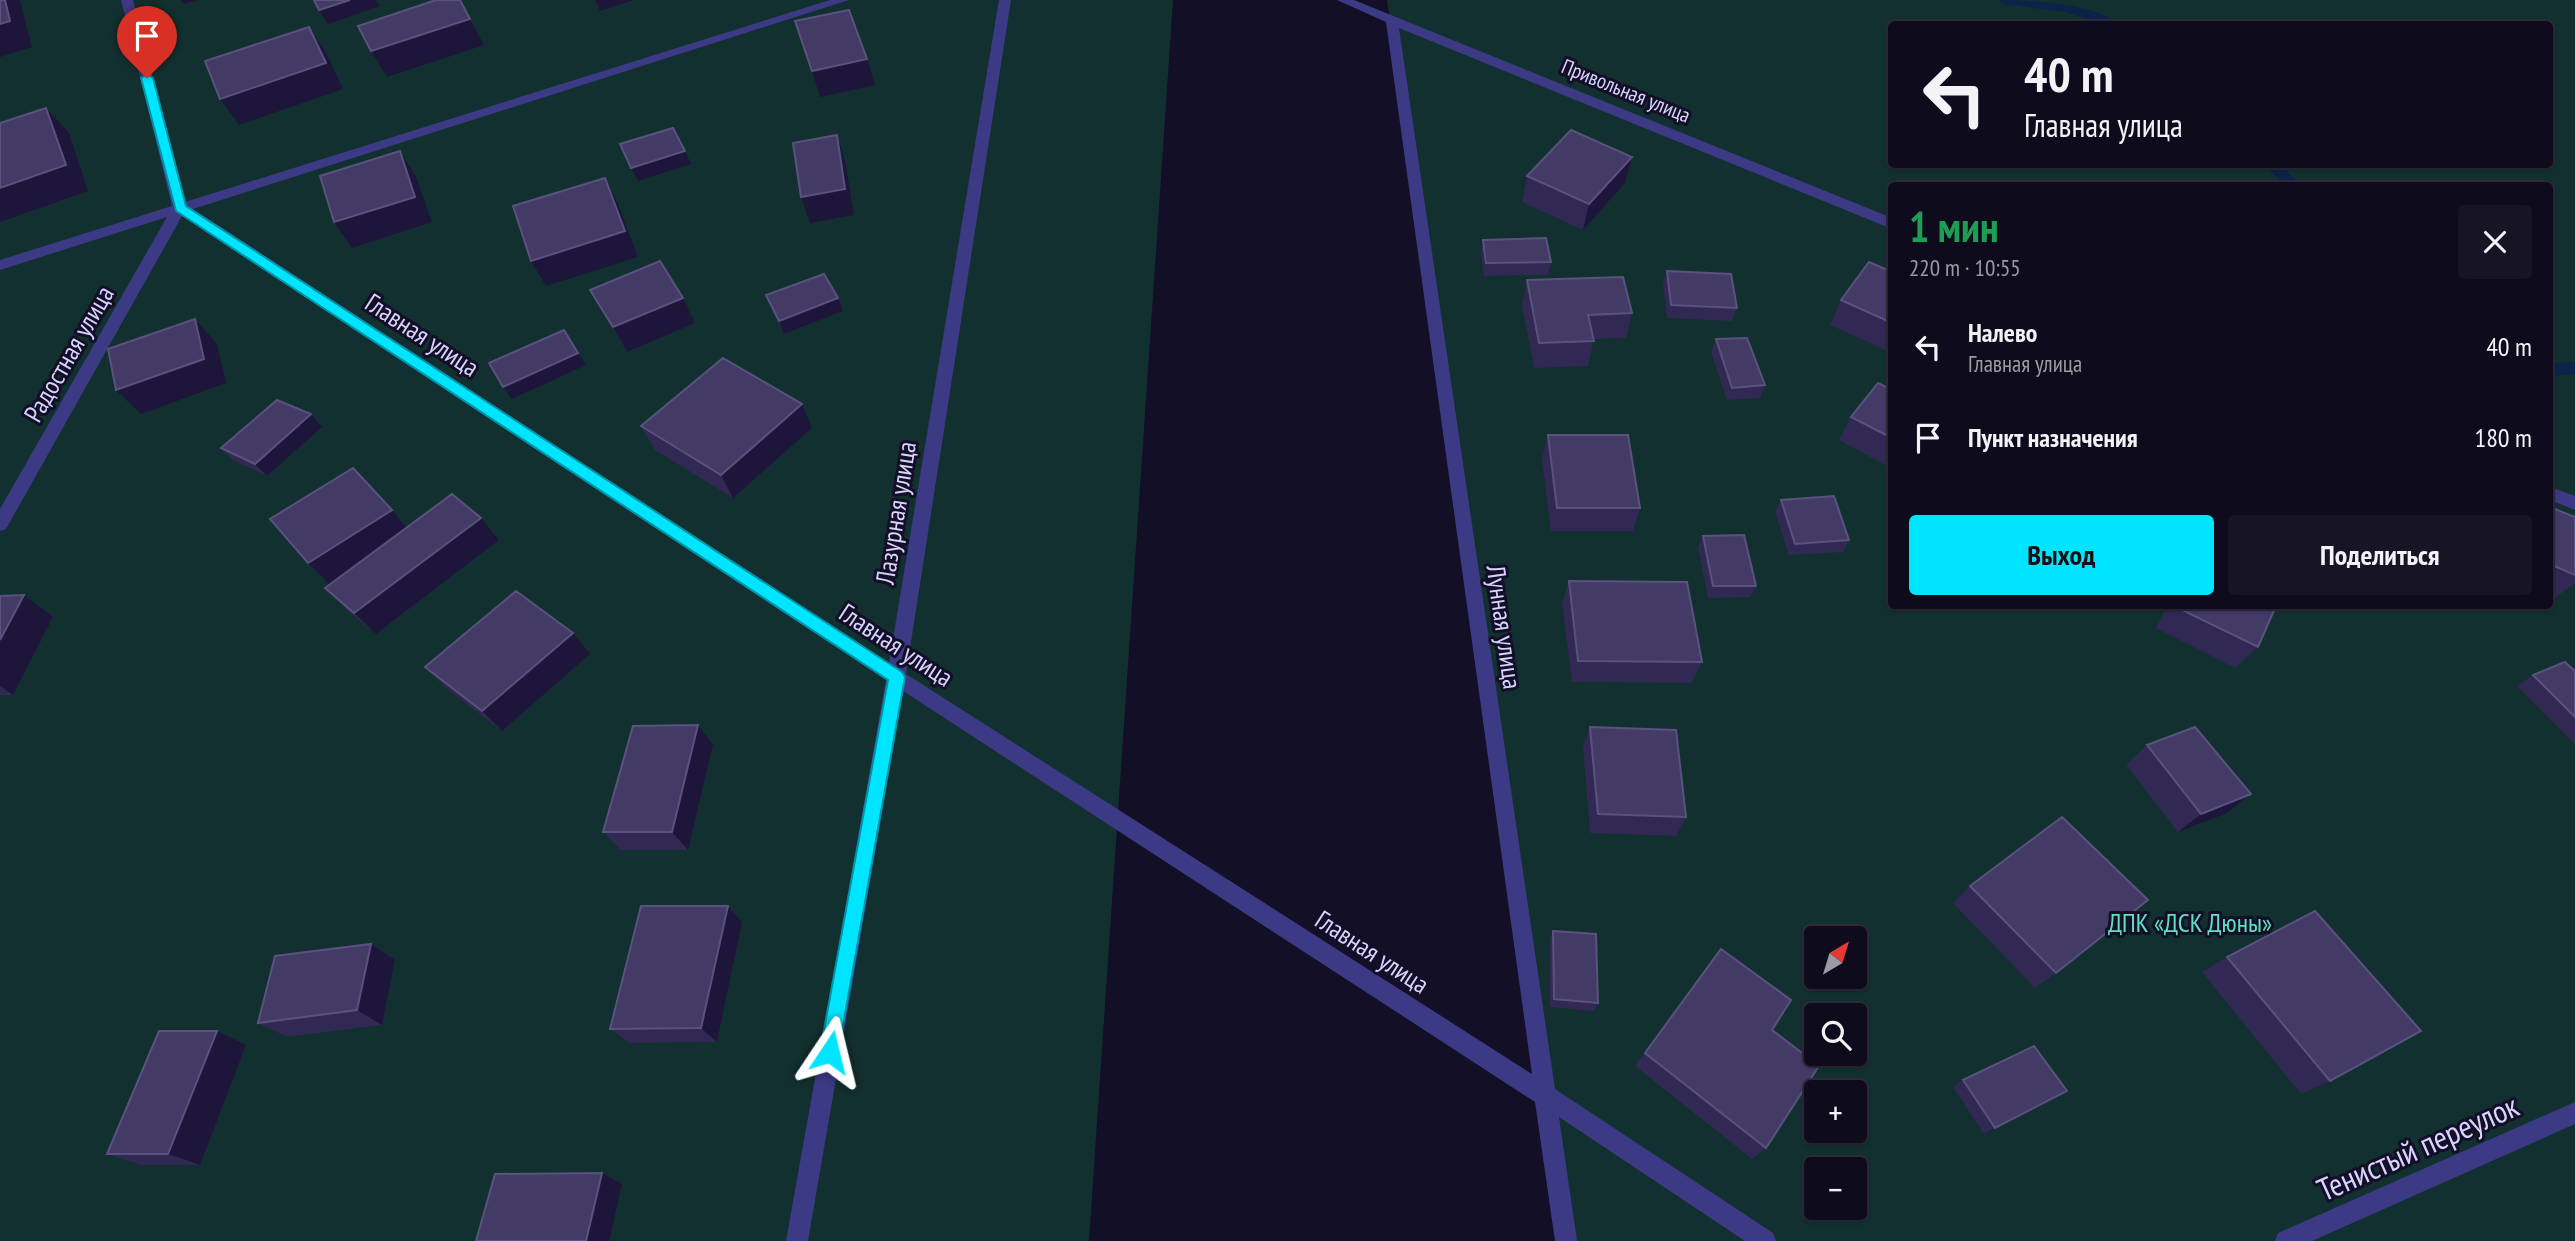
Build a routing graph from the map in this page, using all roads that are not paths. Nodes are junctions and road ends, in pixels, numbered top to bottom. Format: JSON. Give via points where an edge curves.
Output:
{"nodes":[{"id":1,"x":127,"y":0,"type":"edge"},
{"id":2,"x":843,"y":0,"type":"edge"},
{"id":3,"x":1005,"y":0,"type":"edge"},
{"id":4,"x":1343,"y":0,"type":"edge"},
{"id":5,"x":1392,"y":20,"type":"junction"},
{"id":6,"x":180,"y":208,"type":"junction"},
{"id":7,"x":1888,"y":222,"type":"edge"},
{"id":8,"x":0,"y":265,"type":"edge"},
{"id":9,"x":2553,"y":494,"type":"edge"},
{"id":10,"x":2575,"y":503,"type":"edge"},
{"id":11,"x":0,"y":524,"type":"edge"},
{"id":12,"x":896,"y":677,"type":"junction"},
{"id":13,"x":1544,"y":1094,"type":"junction"},
{"id":14,"x":2575,"y":1113,"type":"edge"},
{"id":15,"x":797,"y":1241,"type":"edge"},
{"id":16,"x":1566,"y":1241,"type":"edge"},
{"id":17,"x":1765,"y":1241,"type":"edge"},
{"id":18,"x":2286,"y":1241,"type":"edge"}],
"edges":[{"from":1,"to":6,"type":"street"},
{"from":2,"to":6,"type":"street"},
{"from":3,"to":12,"type":"street","name":"Лазурная улица"},
{"from":4,"to":5,"type":"street","name":"Привольная улица"},
{"from":5,"to":7,"type":"street","name":"Привольная улица"},
{"from":5,"to":13,"type":"street","name":"Лунная улица"},
{"from":6,"to":8,"type":"street"},
{"from":6,"to":11,"type":"street","name":"Радостная улица"},
{"from":6,"to":12,"type":"street","name":"Главная улица"},
{"from":9,"to":10,"type":"street"},
{"from":12,"to":13,"type":"street","name":"Главная улица"},
{"from":12,"to":15,"type":"street","name":"Лазурная улица"},
{"from":13,"to":16,"type":"street","name":"Лунная улица"},
{"from":13,"to":17,"type":"street","name":"Главная улица"},
{"from":14,"to":18,"type":"street","name":"Тенистый переулок"}]}
